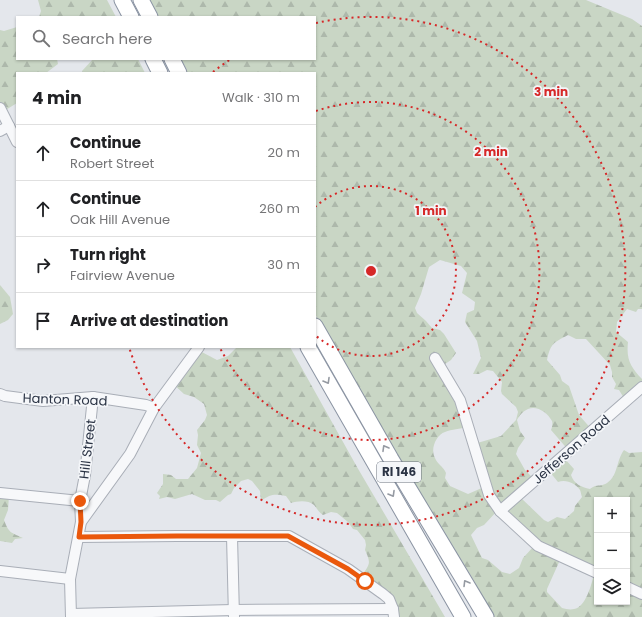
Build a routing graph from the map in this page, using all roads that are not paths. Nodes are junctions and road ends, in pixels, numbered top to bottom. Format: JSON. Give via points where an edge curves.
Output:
{"nodes":[{"id":1,"x":122,"y":0,"type":"edge"},
{"id":2,"x":142,"y":0,"type":"edge"},
{"id":3,"x":130,"y":16,"type":"edge"},
{"id":4,"x":150,"y":16,"type":"edge"},
{"id":5,"x":154,"y":60,"type":"edge"},
{"id":6,"x":172,"y":60,"type":"edge"},
{"id":7,"x":160,"y":72,"type":"edge"},
{"id":8,"x":178,"y":72,"type":"edge"},
{"id":9,"x":0,"y":108,"type":"edge"},
{"id":10,"x":5,"y":129,"type":"edge"},
{"id":11,"x":16,"y":141,"type":"edge"},
{"id":12,"x":316,"y":328,"type":"edge"},
{"id":13,"x":198,"y":348,"type":"edge"},
{"id":14,"x":309,"y":348,"type":"edge"},
{"id":15,"x":435,"y":358,"type":"dead end"},
{"id":16,"x":642,"y":387,"type":"edge"},
{"id":17,"x":0,"y":394,"type":"edge"},
{"id":18,"x":93,"y":397,"type":"junction"},
{"id":19,"x":154,"y":408,"type":"junction"},
{"id":20,"x":0,"y":493,"type":"edge"},
{"id":21,"x":80,"y":501,"type":"junction"},
{"id":22,"x":500,"y":511,"type":"junction"},
{"id":23,"x":81,"y":522,"type":"junction"},
{"id":24,"x":232,"y":536,"type":"junction"},
{"id":25,"x":79,"y":537,"type":"junction"},
{"id":26,"x":0,"y":571,"type":"edge"},
{"id":27,"x":594,"y":572,"type":"edge"},
{"id":28,"x":70,"y":579,"type":"junction"},
{"id":29,"x":630,"y":588,"type":"edge"},
{"id":30,"x":642,"y":594,"type":"edge"},
{"id":31,"x":394,"y":613,"type":"edge"},
{"id":32,"x":234,"y":614,"type":"edge"},
{"id":33,"x":71,"y":616,"type":"edge"},
{"id":34,"x":463,"y":617,"type":"edge"},
{"id":35,"x":486,"y":617,"type":"edge"}],
"edges":[{"from":1,"to":3,"type":"highway"},
{"from":2,"to":4,"type":"highway"},
{"from":5,"to":7,"type":"highway"},
{"from":6,"to":8,"type":"highway"},
{"from":9,"to":10,"type":"street"},
{"from":10,"to":11,"type":"street"},
{"from":35,"to":12,"type":"highway","number":"RI 146","one_way":true},
{"from":13,"to":19,"type":"street"},
{"from":14,"to":34,"type":"highway","number":"RI 146","one_way":true},
{"from":15,"to":22,"type":"street","via":[[460,400],[489,495]]},
{"from":16,"to":22,"type":"street","name":"Jefferson Road"},
{"from":17,"to":18,"type":"street","name":"Hanton Road","via":[[43,401]]},
{"from":18,"to":19,"type":"street","name":"Hanton Road"},
{"from":18,"to":21,"type":"street","name":"Hill Street"},
{"from":19,"to":23,"type":"street","via":[[130,454]]},
{"from":20,"to":21,"type":"street"},
{"from":21,"to":23,"type":"street","name":"Hill Street"},
{"from":22,"to":27,"type":"street","via":[[538,546]]},
{"from":23,"to":25,"type":"street","name":"Hill Street"},
{"from":24,"to":25,"type":"street"},
{"from":24,"to":31,"type":"street","via":[[288,536],[348,569],[383,594],[389,599]]},
{"from":24,"to":32,"type":"street"},
{"from":25,"to":28,"type":"street","name":"Hill Street"},
{"from":26,"to":28,"type":"street"},
{"from":28,"to":33,"type":"street","name":"Hill Street"},
{"from":29,"to":30,"type":"street"},
{"from":31,"to":32,"type":"street"},
{"from":32,"to":33,"type":"street"}]}
